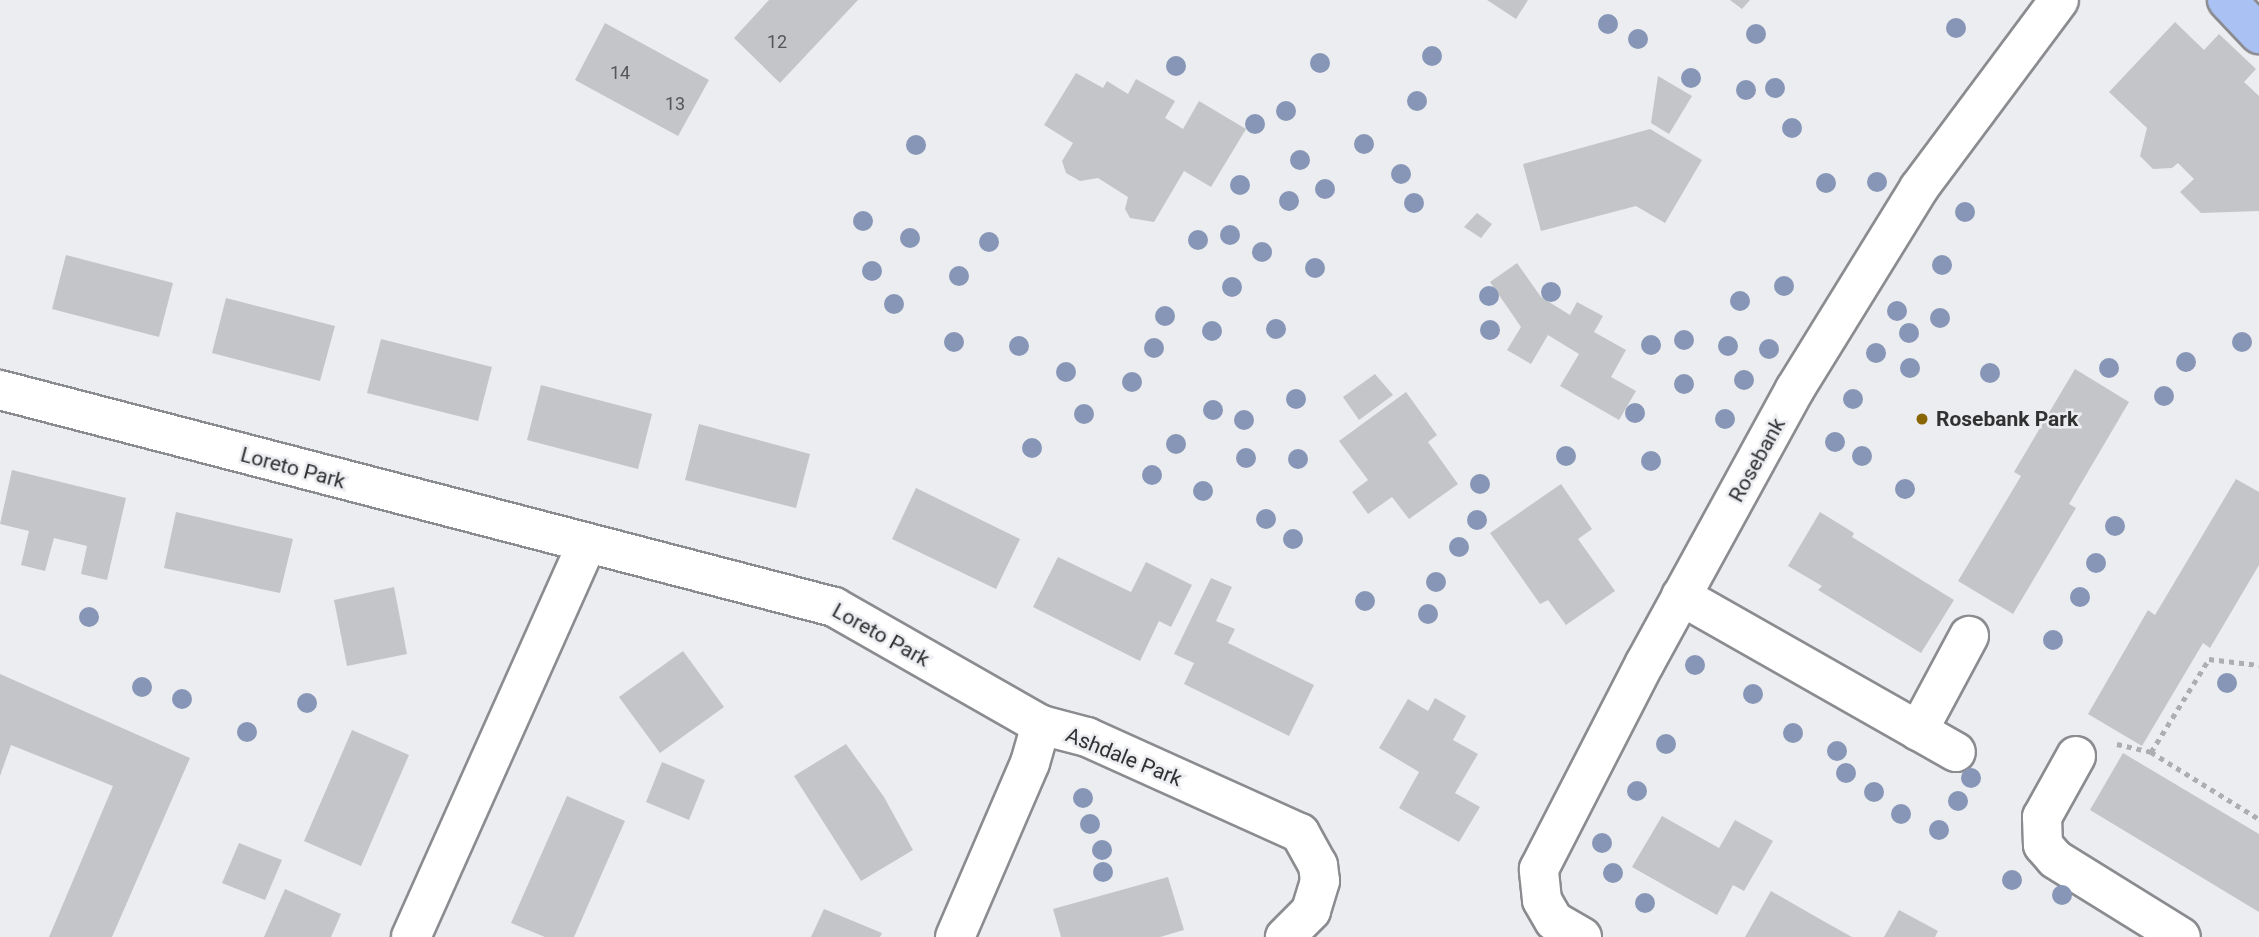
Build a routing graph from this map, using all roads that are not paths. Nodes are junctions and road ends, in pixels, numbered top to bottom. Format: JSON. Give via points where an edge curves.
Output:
{"nodes":[{"id":1,"x":2059,"y":0,"type":"edge"},
{"id":2,"x":2227,"y":0,"type":"edge"},
{"id":3,"x":2259,"y":34,"type":"edge"},
{"id":4,"x":0,"y":390,"type":"edge"},
{"id":5,"x":586,"y":545,"type":"junction"},
{"id":6,"x":1681,"y":596,"type":"junction"},
{"id":7,"x":1969,"y":636,"type":"dead end"},
{"id":8,"x":1041,"y":725,"type":"junction"},
{"id":9,"x":1919,"y":731,"type":"junction"},
{"id":10,"x":1956,"y":752,"type":"dead end"},
{"id":11,"x":2076,"y":756,"type":"road end"},
{"id":12,"x":411,"y":937,"type":"edge"},
{"id":13,"x":955,"y":937,"type":"edge"},
{"id":14,"x":1284,"y":937,"type":"edge"},
{"id":15,"x":1582,"y":937,"type":"edge"},
{"id":16,"x":2181,"y":937,"type":"edge"}],
"edges":[{"from":1,"to":6,"type":"street","name":"Rosebank","via":[[1919,188],[1795,389]]},
{"from":2,"to":3,"type":"main road"},
{"from":4,"to":5,"type":"street","name":"Loreto Park"},
{"from":5,"to":8,"type":"street","name":"Loreto Park","via":[[834,607]]},
{"from":5,"to":12,"type":"street"},
{"from":6,"to":9,"type":"street"},
{"from":6,"to":15,"type":"street","name":"Rosebank","via":[[1539,869],[1542,900],[1554,921]]},
{"from":7,"to":9,"type":"street"},
{"from":8,"to":13,"type":"street","name":"Ashdale Park","via":[[1030,763]]},
{"from":8,"to":14,"type":"street","name":"Ashdale Park","via":[[1087,737],[1300,833],[1315,856],[1320,881],[1311,911]]},
{"from":9,"to":10,"type":"street"},
{"from":11,"to":16,"type":"street","via":[[2042,817],[2043,845],[2055,859]]}]}
